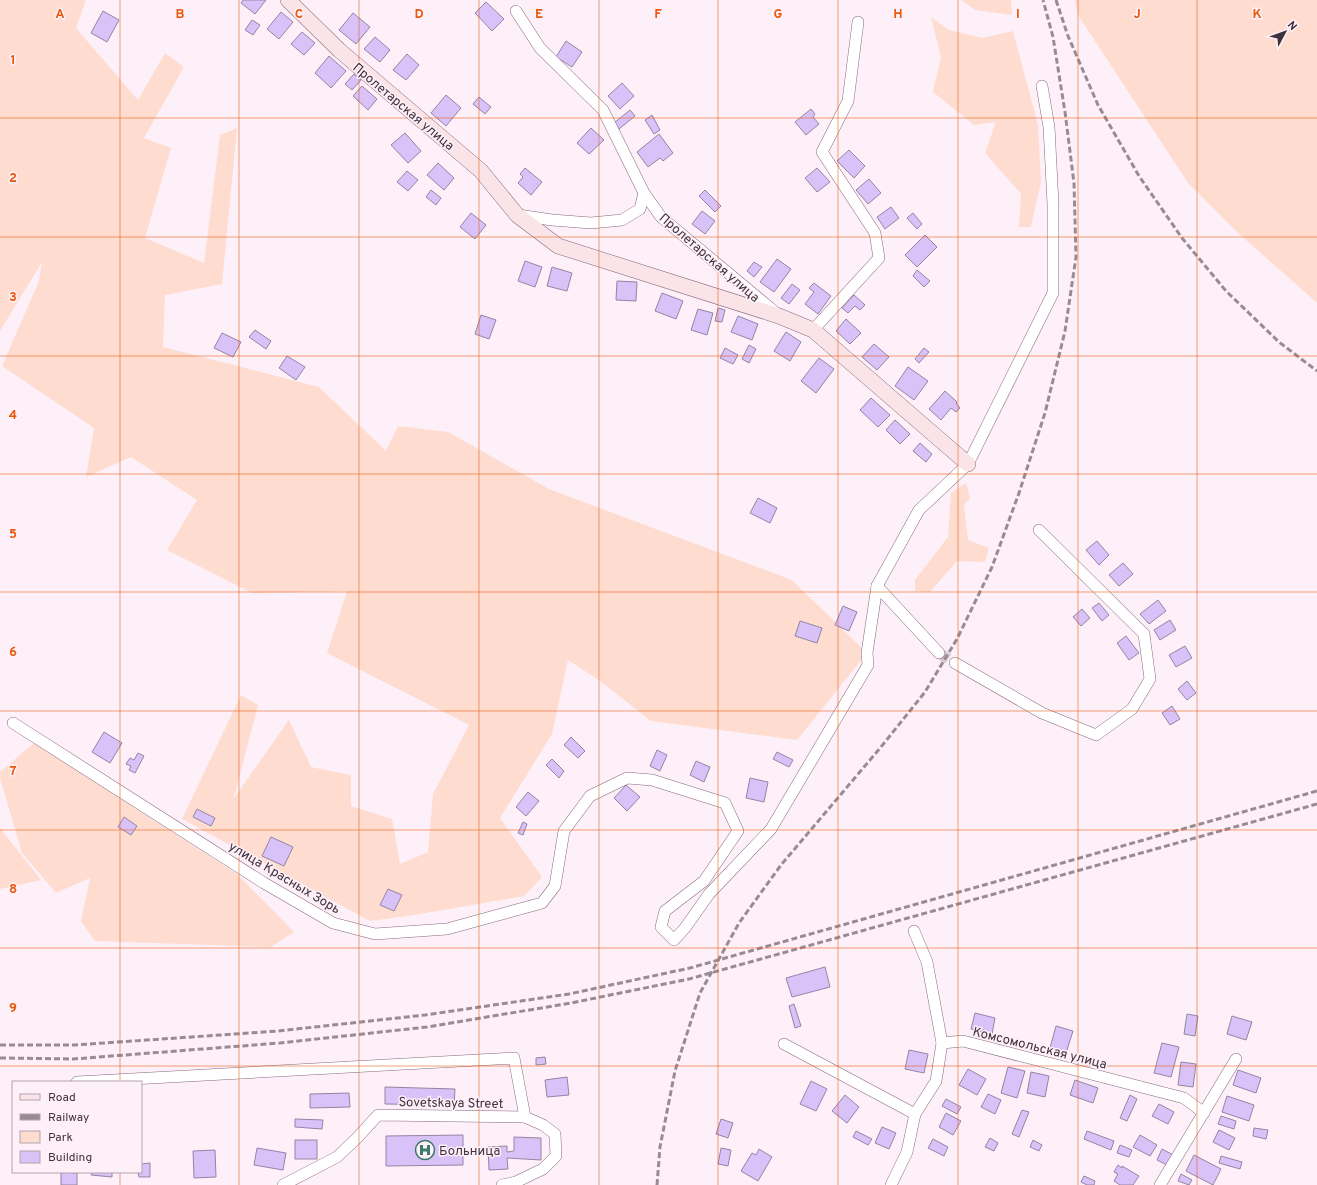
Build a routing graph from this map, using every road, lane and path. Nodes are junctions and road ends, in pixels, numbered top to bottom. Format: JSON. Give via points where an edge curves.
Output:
{"nodes":[{"id":1,"x":288,"y":0,"type":"edge"},
{"id":2,"x":516,"y":11,"type":"dead end"},
{"id":3,"x":858,"y":22,"type":"dead end"},
{"id":4,"x":1042,"y":86,"type":"dead end"},
{"id":5,"x":644,"y":193,"type":"junction"},
{"id":6,"x":517,"y":214,"type":"junction"},
{"id":7,"x":779,"y":316,"type":"junction"},
{"id":8,"x":813,"y":330,"type":"junction"},
{"id":9,"x":968,"y":464,"type":"junction"},
{"id":10,"x":1039,"y":530,"type":"dead end"},
{"id":11,"x":877,"y":586,"type":"junction"},
{"id":12,"x":939,"y":653,"type":"tunnel mouth"},
{"id":13,"x":955,"y":663,"type":"tunnel mouth"},
{"id":14,"x":13,"y":723,"type":"dead end"},
{"id":15,"x":914,"y":931,"type":"dead end"},
{"id":16,"x":942,"y":1043,"type":"junction"},
{"id":17,"x":784,"y":1044,"type":"dead end"},
{"id":18,"x":1236,"y":1059,"type":"dead end"},
{"id":19,"x":95,"y":1081,"type":"edge"},
{"id":20,"x":1204,"y":1113,"type":"junction"},
{"id":21,"x":915,"y":1114,"type":"junction"},
{"id":22,"x":525,"y":1117,"type":"junction"},
{"id":23,"x":283,"y":1185,"type":"edge"},
{"id":24,"x":502,"y":1185,"type":"edge"},
{"id":25,"x":891,"y":1185,"type":"edge"},
{"id":26,"x":1160,"y":1185,"type":"edge"}],
"edges":[{"from":1,"to":6,"type":"street","name":"Пролетарская улица","via":[[339,50],[481,171]]},
{"from":2,"to":5,"type":"street","name":"Пролетарская улица","via":[[540,48],[603,110]]},
{"from":3,"to":8,"type":"street","via":[[848,101],[822,152],[875,233],[879,258]]},
{"from":4,"to":9,"type":"street","via":[[1049,127],[1053,196],[1053,293]]},
{"from":5,"to":6,"type":"street","via":[[640,209],[622,220],[590,223]]},
{"from":5,"to":7,"type":"street","name":"Пролетарская улица","via":[[661,217]]},
{"from":6,"to":7,"type":"street","name":"Пролетарская улица","via":[[558,246]]},
{"from":7,"to":8,"type":"street","name":"Пролетарская улица"},
{"from":8,"to":9,"type":"street","name":"Пролетарская улица"},
{"from":9,"to":11,"type":"street","via":[[919,510]]},
{"from":10,"to":13,"type":"street","via":[[1144,634],[1150,679],[1132,709],[1096,735],[1042,713]]},
{"from":11,"to":12,"type":"street"},
{"from":11,"to":14,"type":"street","name":"улица Красных Зорь","via":[[867,653],[868,665],[771,829],[709,894],[686,928],[674,940],[661,927],[665,911],[704,882],[738,831],[725,803],[652,780],[627,778],[590,796],[564,831],[555,886],[542,903],[447,929],[375,934],[333,923],[291,899]]},
{"from":15,"to":16,"type":"street","via":[[927,962]]},
{"from":16,"to":20,"type":"street","name":"Комсомольская улица","via":[[963,1041],[1184,1098]]},
{"from":16,"to":21,"type":"street","via":[[936,1081]]},
{"from":17,"to":21,"type":"street"},
{"from":18,"to":20,"type":"street"},
{"from":19,"to":22,"type":"street","via":[[514,1058]]},
{"from":20,"to":26,"type":"street"},
{"from":21,"to":25,"type":"street","via":[[907,1152]]},
{"from":22,"to":23,"type":"street","name":"Sovetskaya Street","via":[[378,1114],[337,1157]]},
{"from":22,"to":24,"type":"street","name":"Sovetskaya Street","via":[[555,1134],[556,1156],[543,1169],[516,1182]]}]}
